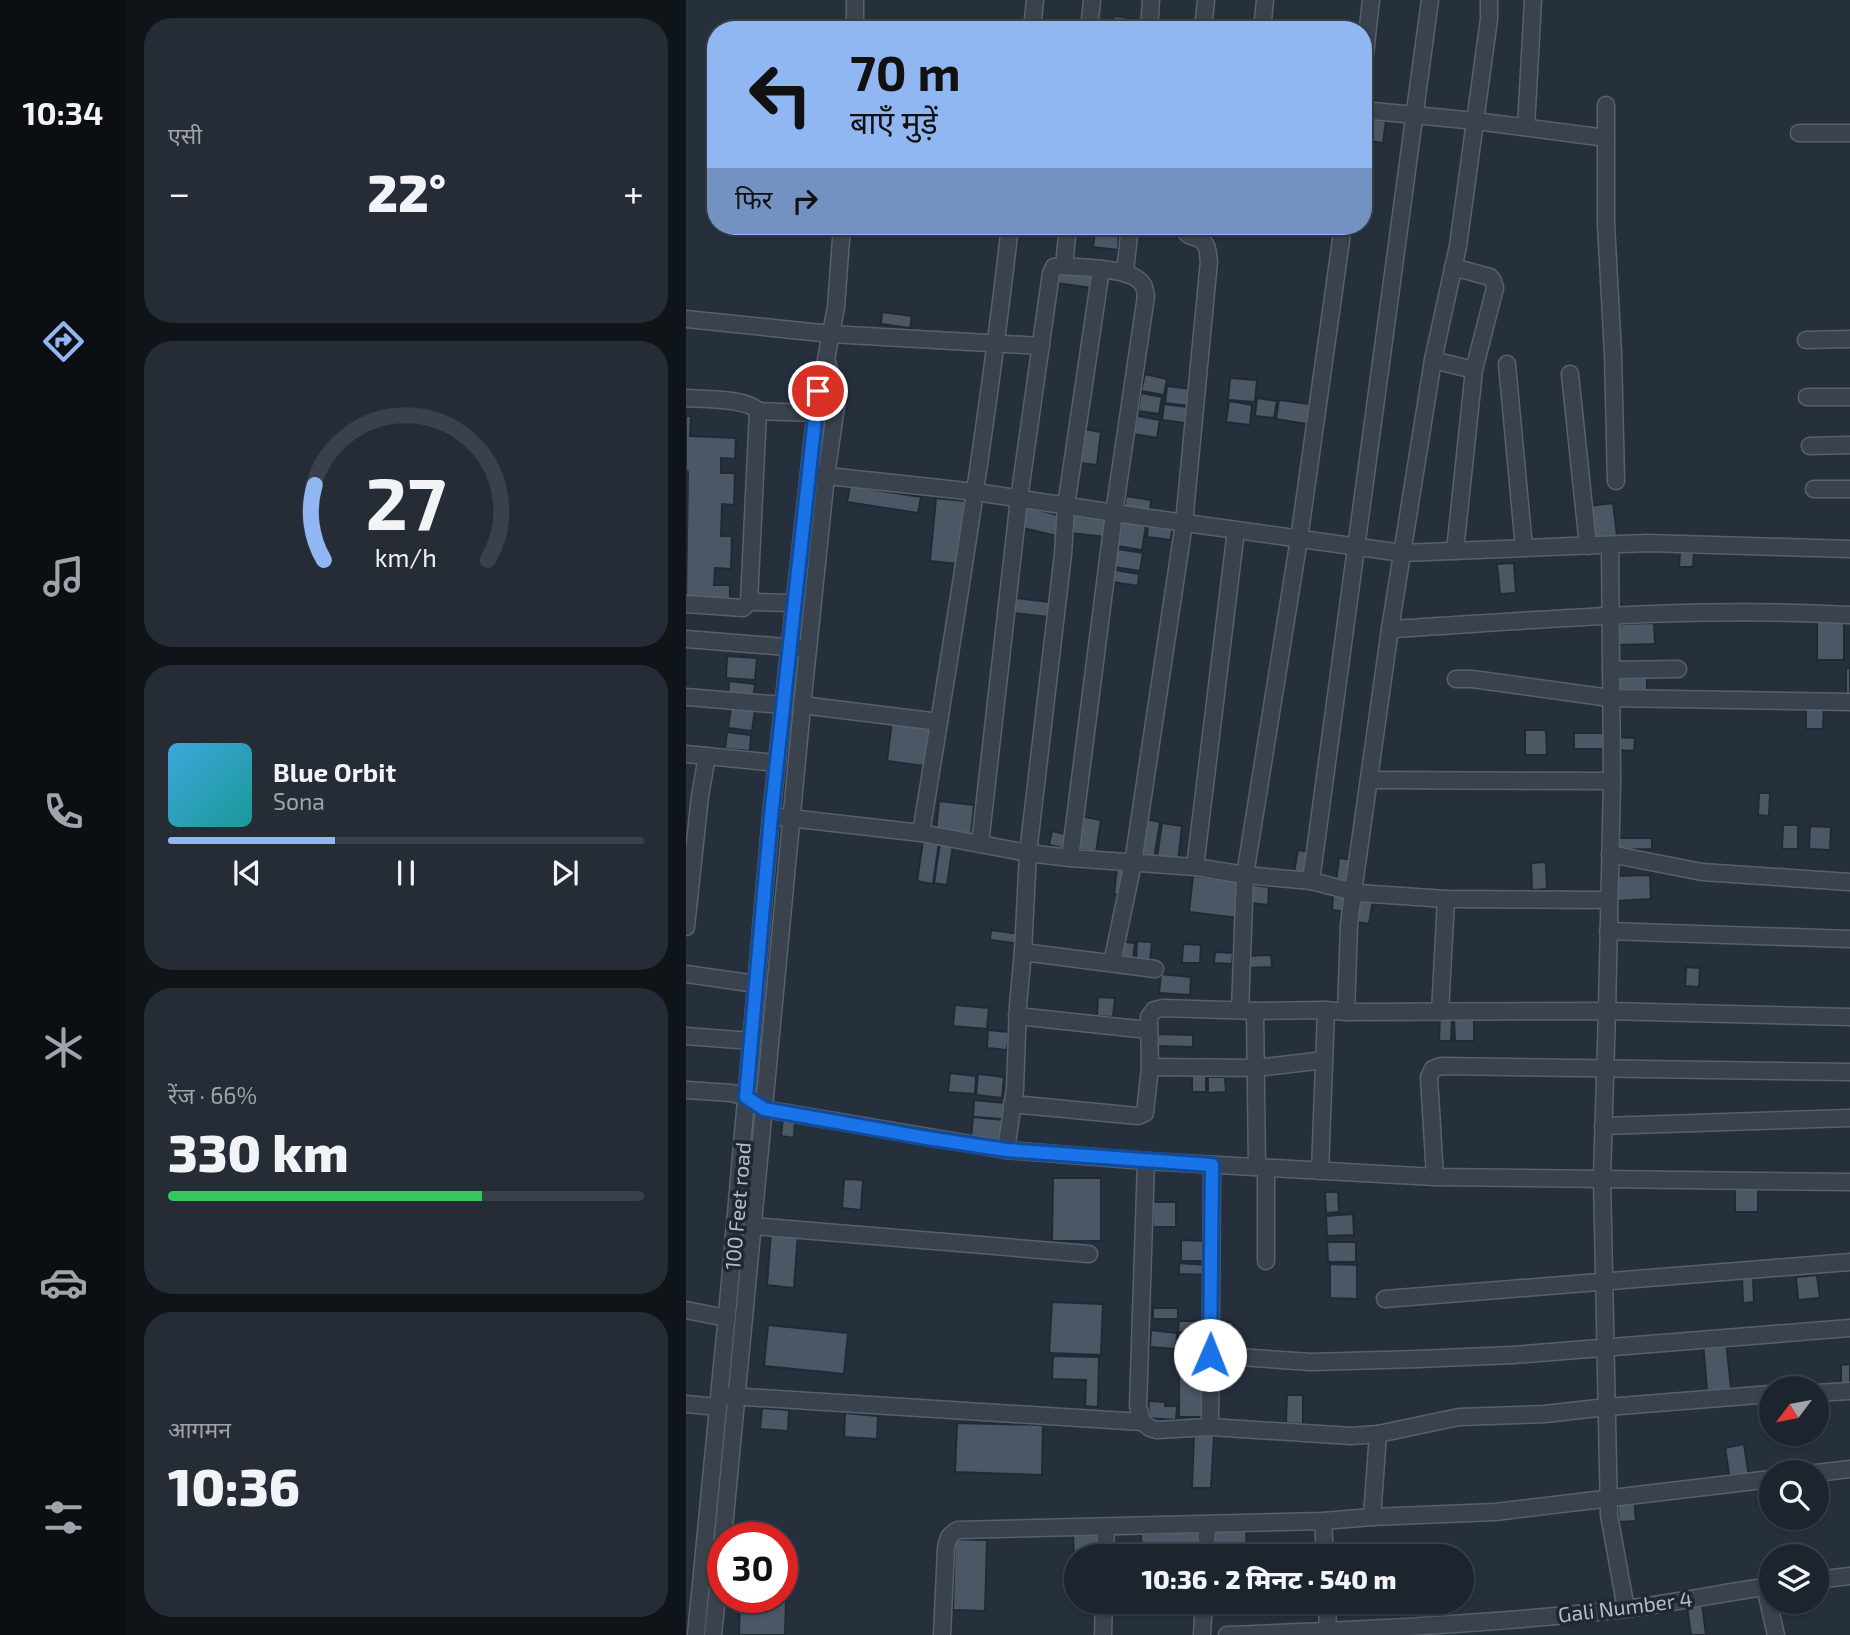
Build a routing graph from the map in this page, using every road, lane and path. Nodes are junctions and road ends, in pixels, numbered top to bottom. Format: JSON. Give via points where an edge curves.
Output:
{"nodes":[{"id":1,"x":855,"y":0,"type":"edge"},
{"id":2,"x":1035,"y":0,"type":"edge"},
{"id":3,"x":1091,"y":0,"type":"edge"},
{"id":4,"x":1151,"y":0,"type":"edge"},
{"id":5,"x":1206,"y":0,"type":"edge"},
{"id":6,"x":1265,"y":0,"type":"edge"},
{"id":7,"x":1371,"y":0,"type":"edge"},
{"id":8,"x":1430,"y":0,"type":"edge"},
{"id":9,"x":1489,"y":0,"type":"edge"},
{"id":10,"x":1533,"y":0,"type":"edge"},
{"id":11,"x":855,"y":21,"type":"edge"},
{"id":12,"x":1033,"y":21,"type":"edge"},
{"id":13,"x":1090,"y":21,"type":"edge"},
{"id":14,"x":1150,"y":21,"type":"edge"},
{"id":15,"x":1204,"y":21,"type":"edge"},
{"id":16,"x":1263,"y":21,"type":"edge"},
{"id":17,"x":1369,"y":21,"type":"edge"},
{"id":18,"x":1606,"y":105,"type":"dead end"},
{"id":19,"x":1372,"y":111,"type":"edge"},
{"id":20,"x":1415,"y":116,"type":"junction"},
{"id":21,"x":1476,"y":121,"type":"junction"},
{"id":22,"x":1526,"y":127,"type":"junction"},
{"id":23,"x":1799,"y":133,"type":"dead end"},
{"id":24,"x":1850,"y":133,"type":"edge"},
{"id":25,"x":1606,"y":138,"type":"junction"},
{"id":26,"x":841,"y":235,"type":"edge"},
{"id":27,"x":1009,"y":235,"type":"edge"},
{"id":28,"x":1067,"y":235,"type":"edge"},
{"id":29,"x":1129,"y":235,"type":"edge"},
{"id":30,"x":1190,"y":235,"type":"edge"},
{"id":31,"x":1342,"y":235,"type":"edge"},
{"id":32,"x":1064,"y":265,"type":"junction"},
{"id":33,"x":1453,"y":267,"type":"junction"},
{"id":34,"x":1101,"y":269,"type":"junction"},
{"id":35,"x":1125,"y":272,"type":"junction"},
{"id":36,"x":686,"y":319,"type":"edge"},
{"id":37,"x":831,"y":334,"type":"junction"},
{"id":38,"x":1850,"y":339,"type":"edge"},
{"id":39,"x":1806,"y":340,"type":"dead end"},
{"id":40,"x":997,"y":344,"type":"junction"},
{"id":41,"x":1041,"y":346,"type":"junction"},
{"id":42,"x":826,"y":360,"type":"junction"},
{"id":43,"x":1433,"y":360,"type":"junction"},
{"id":44,"x":1507,"y":364,"type":"dead end"},
{"id":45,"x":1474,"y":370,"type":"junction"},
{"id":46,"x":1570,"y":374,"type":"dead end"},
{"id":47,"x":1807,"y":397,"type":"dead end"},
{"id":48,"x":1850,"y":397,"type":"edge"},
{"id":49,"x":686,"y":398,"type":"edge"},
{"id":50,"x":758,"y":411,"type":"junction"},
{"id":51,"x":815,"y":413,"type":"junction"},
{"id":52,"x":1850,"y":444,"type":"edge"},
{"id":53,"x":1810,"y":446,"type":"dead end"},
{"id":54,"x":808,"y":474,"type":"junction"},
{"id":55,"x":826,"y":476,"type":"junction"},
{"id":56,"x":1616,"y":481,"type":"dead end"},
{"id":57,"x":1814,"y":489,"type":"dead end"},
{"id":58,"x":1850,"y":489,"type":"edge"},
{"id":59,"x":976,"y":492,"type":"junction"},
{"id":60,"x":1019,"y":499,"type":"junction"},
{"id":61,"x":1066,"y":506,"type":"junction"},
{"id":62,"x":1114,"y":513,"type":"junction"},
{"id":63,"x":1184,"y":523,"type":"junction"},
{"id":64,"x":1236,"y":530,"type":"junction"},
{"id":65,"x":1299,"y":539,"type":"junction"},
{"id":66,"x":1588,"y":545,"type":"junction"},
{"id":67,"x":1610,"y":545,"type":"junction"},
{"id":68,"x":1355,"y":546,"type":"junction"},
{"id":69,"x":1524,"y":548,"type":"junction"},
{"id":70,"x":1850,"y":549,"type":"edge"},
{"id":71,"x":1455,"y":551,"type":"junction"},
{"id":72,"x":1402,"y":553,"type":"junction"},
{"id":73,"x":750,"y":602,"type":"junction"},
{"id":74,"x":794,"y":603,"type":"junction"},
{"id":75,"x":686,"y":604,"type":"edge"},
{"id":76,"x":1850,"y":615,"type":"edge"},
{"id":77,"x":1612,"y":616,"type":"junction"},
{"id":78,"x":1390,"y":629,"type":"junction"},
{"id":79,"x":686,"y":639,"type":"edge"},
{"id":80,"x":790,"y":647,"type":"junction"},
{"id":81,"x":808,"y":649,"type":"junction"},
{"id":82,"x":1678,"y":669,"type":"dead end"},
{"id":83,"x":1611,"y":670,"type":"junction"},
{"id":84,"x":1456,"y":679,"type":"dead end"},
{"id":85,"x":686,"y":697,"type":"edge"},
{"id":86,"x":1610,"y":698,"type":"junction"},
{"id":87,"x":1850,"y":702,"type":"edge"},
{"id":88,"x":783,"y":705,"type":"junction"},
{"id":89,"x":802,"y":705,"type":"junction"},
{"id":90,"x":939,"y":722,"type":"junction"},
{"id":91,"x":686,"y":754,"type":"edge"},
{"id":92,"x":707,"y":755,"type":"junction"},
{"id":93,"x":777,"y":763,"type":"junction"},
{"id":94,"x":1370,"y":780,"type":"junction"},
{"id":95,"x":1612,"y":781,"type":"junction"},
{"id":96,"x":771,"y":816,"type":"junction"},
{"id":97,"x":791,"y":819,"type":"junction"},
{"id":98,"x":921,"y":833,"type":"junction"},
{"id":99,"x":981,"y":844,"type":"junction"},
{"id":100,"x":1028,"y":853,"type":"junction"},
{"id":101,"x":1610,"y":854,"type":"junction"},
{"id":102,"x":1070,"y":858,"type":"junction"},
{"id":103,"x":1133,"y":863,"type":"junction"},
{"id":104,"x":1195,"y":867,"type":"junction"},
{"id":105,"x":1245,"y":875,"type":"junction"},
{"id":106,"x":1311,"y":881,"type":"junction"},
{"id":107,"x":1850,"y":882,"type":"edge"},
{"id":108,"x":1353,"y":892,"type":"junction"},
{"id":109,"x":1446,"y":899,"type":"junction"},
{"id":110,"x":1609,"y":900,"type":"junction"},
{"id":111,"x":686,"y":927,"type":"edge"},
{"id":112,"x":1608,"y":931,"type":"junction"},
{"id":113,"x":1850,"y":939,"type":"edge"},
{"id":114,"x":1023,"y":952,"type":"junction"},
{"id":115,"x":1112,"y":964,"type":"junction"},
{"id":116,"x":1155,"y":969,"type":"dead end"},
{"id":117,"x":686,"y":974,"type":"edge"},
{"id":118,"x":756,"y":984,"type":"junction"},
{"id":119,"x":1326,"y":1010,"type":"junction"},
{"id":120,"x":1247,"y":1011,"type":"junction"},
{"id":121,"x":1607,"y":1011,"type":"junction"},
{"id":122,"x":1346,"y":1012,"type":"junction"},
{"id":123,"x":1440,"y":1012,"type":"junction"},
{"id":124,"x":1017,"y":1016,"type":"junction"},
{"id":125,"x":1850,"y":1017,"type":"edge"},
{"id":126,"x":1148,"y":1030,"type":"junction"},
{"id":127,"x":686,"y":1036,"type":"edge"},
{"id":128,"x":751,"y":1041,"type":"junction"},
{"id":129,"x":1324,"y":1060,"type":"junction"},
{"id":130,"x":1150,"y":1067,"type":"junction"},
{"id":131,"x":1256,"y":1068,"type":"junction"},
{"id":132,"x":1605,"y":1069,"type":"junction"},
{"id":133,"x":1850,"y":1072,"type":"edge"},
{"id":134,"x":686,"y":1090,"type":"edge"},
{"id":135,"x":746,"y":1097,"type":"junction"},
{"id":136,"x":1012,"y":1104,"type":"junction"},
{"id":137,"x":764,"y":1109,"type":"junction"},
{"id":138,"x":1850,"y":1118,"type":"edge"},
{"id":139,"x":1603,"y":1126,"type":"junction"},
{"id":140,"x":1006,"y":1150,"type":"junction"},
{"id":141,"x":1146,"y":1161,"type":"junction"},
{"id":142,"x":1212,"y":1165,"type":"junction"},
{"id":143,"x":1262,"y":1168,"type":"junction"},
{"id":144,"x":1320,"y":1171,"type":"junction"},
{"id":145,"x":1435,"y":1177,"type":"junction"},
{"id":146,"x":1602,"y":1178,"type":"junction"},
{"id":147,"x":1850,"y":1182,"type":"edge"},
{"id":148,"x":753,"y":1226,"type":"junction"},
{"id":149,"x":1089,"y":1254,"type":"dead end"},
{"id":150,"x":1266,"y":1261,"type":"dead end"},
{"id":151,"x":1850,"y":1262,"type":"edge"},
{"id":152,"x":1604,"y":1282,"type":"junction"},
{"id":153,"x":1385,"y":1299,"type":"dead end"},
{"id":154,"x":686,"y":1310,"type":"edge"},
{"id":155,"x":727,"y":1318,"type":"junction"},
{"id":156,"x":1850,"y":1328,"type":"edge"},
{"id":157,"x":1606,"y":1348,"type":"junction"},
{"id":158,"x":1210,"y":1355,"type":"junction"},
{"id":159,"x":1850,"y":1391,"type":"edge"},
{"id":160,"x":1829,"y":1392,"type":"edge"},
{"id":161,"x":1759,"y":1395,"type":"edge"},
{"id":162,"x":737,"y":1397,"type":"junction"},
{"id":163,"x":718,"y":1401,"type":"junction"},
{"id":164,"x":686,"y":1404,"type":"edge"},
{"id":165,"x":1607,"y":1407,"type":"junction"},
{"id":166,"x":1142,"y":1422,"type":"junction"},
{"id":167,"x":1210,"y":1427,"type":"junction"},
{"id":168,"x":1378,"y":1434,"type":"junction"},
{"id":169,"x":1850,"y":1469,"type":"edge"},
{"id":170,"x":1829,"y":1471,"type":"edge"},
{"id":171,"x":1759,"y":1481,"type":"edge"},
{"id":172,"x":1609,"y":1500,"type":"junction"},
{"id":173,"x":1372,"y":1517,"type":"junction"},
{"id":174,"x":1323,"y":1521,"type":"junction"},
{"id":175,"x":725,"y":1522,"type":"edge"},
{"id":176,"x":1207,"y":1525,"type":"junction"},
{"id":177,"x":1106,"y":1527,"type":"junction"},
{"id":178,"x":1105,"y":1544,"type":"edge"},
{"id":179,"x":1206,"y":1544,"type":"edge"},
{"id":180,"x":1324,"y":1544,"type":"edge"},
{"id":181,"x":1850,"y":1576,"type":"edge"},
{"id":182,"x":1829,"y":1578,"type":"edge"},
{"id":183,"x":1759,"y":1588,"type":"edge"},
{"id":184,"x":1626,"y":1608,"type":"junction"},
{"id":185,"x":715,"y":1613,"type":"edge"},
{"id":186,"x":1104,"y":1614,"type":"edge"},
{"id":187,"x":1203,"y":1614,"type":"edge"},
{"id":188,"x":1327,"y":1614,"type":"edge"},
{"id":189,"x":1772,"y":1614,"type":"edge"},
{"id":190,"x":1328,"y":1633,"type":"edge"},
{"id":191,"x":696,"y":1635,"type":"edge"},
{"id":192,"x":713,"y":1635,"type":"edge"},
{"id":193,"x":942,"y":1635,"type":"edge"},
{"id":194,"x":1103,"y":1635,"type":"edge"},
{"id":195,"x":1202,"y":1635,"type":"edge"},
{"id":196,"x":1227,"y":1635,"type":"edge"},
{"id":197,"x":1776,"y":1635,"type":"edge"}],
"edges":[{"from":1,"to":11,"type":"street"},
{"from":2,"to":12,"type":"street"},
{"from":3,"to":13,"type":"street"},
{"from":4,"to":14,"type":"street"},
{"from":5,"to":15,"type":"street"},
{"from":6,"to":16,"type":"street"},
{"from":7,"to":17,"type":"street"},
{"from":8,"to":20,"type":"street"},
{"from":9,"to":21,"type":"street"},
{"from":10,"to":22,"type":"street"},
{"from":18,"to":25,"type":"street"},
{"from":19,"to":20,"type":"street"},
{"from":20,"to":21,"type":"street"},
{"from":20,"to":68,"type":"street"},
{"from":21,"to":22,"type":"street"},
{"from":21,"to":33,"type":"street"},
{"from":22,"to":25,"type":"street"},
{"from":23,"to":24,"type":"street"},
{"from":25,"to":56,"type":"street"},
{"from":26,"to":37,"type":"street","name":"100 Feet road"},
{"from":27,"to":40,"type":"street"},
{"from":28,"to":32,"type":"street"},
{"from":29,"to":35,"type":"street"},
{"from":30,"to":63,"type":"street","via":[[1205,244],[1209,261]]},
{"from":31,"to":65,"type":"street"},
{"from":32,"to":34,"type":"street"},
{"from":32,"to":41,"type":"street","via":[[1051,273]]},
{"from":33,"to":43,"type":"street"},
{"from":33,"to":45,"type":"street","via":[[1490,277],[1495,288]]},
{"from":34,"to":35,"type":"street"},
{"from":34,"to":61,"type":"street"},
{"from":35,"to":62,"type":"street","via":[[1143,285],[1146,296]]},
{"from":36,"to":37,"type":"street"},
{"from":37,"to":40,"type":"street"},
{"from":37,"to":42,"type":"street","name":"100 Feet road"},
{"from":38,"to":39,"type":"street"},
{"from":40,"to":41,"type":"street"},
{"from":40,"to":59,"type":"street"},
{"from":41,"to":60,"type":"street"},
{"from":42,"to":51,"type":"street","name":"100 Feet road"},
{"from":42,"to":55,"type":"street","name":"100 Feet road","via":[[836,406]]},
{"from":43,"to":45,"type":"street"},
{"from":43,"to":72,"type":"street"},
{"from":44,"to":69,"type":"street"},
{"from":45,"to":71,"type":"street"},
{"from":46,"to":66,"type":"street"},
{"from":47,"to":48,"type":"street"},
{"from":49,"to":50,"type":"street","via":[[745,403]]},
{"from":50,"to":51,"type":"street"},
{"from":50,"to":73,"type":"street"},
{"from":51,"to":54,"type":"street","name":"100 Feet road"},
{"from":52,"to":53,"type":"street"},
{"from":54,"to":55,"type":"street"},
{"from":54,"to":74,"type":"street","name":"100 Feet road"},
{"from":55,"to":59,"type":"street"},
{"from":55,"to":81,"type":"street","name":"100 Feet road"},
{"from":57,"to":58,"type":"street"},
{"from":59,"to":60,"type":"street"},
{"from":59,"to":90,"type":"street"},
{"from":60,"to":61,"type":"street"},
{"from":60,"to":99,"type":"street"},
{"from":61,"to":62,"type":"street"},
{"from":61,"to":100,"type":"street"},
{"from":62,"to":63,"type":"street"},
{"from":62,"to":102,"type":"street"},
{"from":63,"to":64,"type":"street"},
{"from":63,"to":103,"type":"street"},
{"from":64,"to":65,"type":"street"},
{"from":64,"to":104,"type":"street"},
{"from":65,"to":68,"type":"street"},
{"from":65,"to":105,"type":"street"},
{"from":66,"to":67,"type":"street"},
{"from":66,"to":69,"type":"street"},
{"from":67,"to":70,"type":"street"},
{"from":67,"to":77,"type":"street"},
{"from":68,"to":72,"type":"street"},
{"from":68,"to":106,"type":"street"},
{"from":69,"to":71,"type":"street"},
{"from":71,"to":72,"type":"street"},
{"from":72,"to":78,"type":"street"},
{"from":73,"to":74,"type":"street"},
{"from":73,"to":75,"type":"street","via":[[743,608]]},
{"from":74,"to":80,"type":"street","name":"100 Feet road"},
{"from":76,"to":77,"type":"street","via":[[1691,612]]},
{"from":77,"to":78,"type":"street"},
{"from":77,"to":83,"type":"street"},
{"from":78,"to":94,"type":"street"},
{"from":79,"to":80,"type":"street"},
{"from":80,"to":81,"type":"street"},
{"from":80,"to":88,"type":"street","name":"100 Feet road"},
{"from":81,"to":89,"type":"street","name":"100 Feet road"},
{"from":82,"to":83,"type":"street"},
{"from":83,"to":86,"type":"street"},
{"from":84,"to":86,"type":"street"},
{"from":85,"to":88,"type":"street"},
{"from":86,"to":87,"type":"street"},
{"from":86,"to":95,"type":"street"},
{"from":88,"to":93,"type":"street","name":"100 Feet road"},
{"from":89,"to":90,"type":"street"},
{"from":89,"to":97,"type":"street","name":"100 Feet road"},
{"from":90,"to":98,"type":"street"},
{"from":91,"to":92,"type":"street"},
{"from":92,"to":93,"type":"street"},
{"from":92,"to":111,"type":"street"},
{"from":93,"to":96,"type":"street","name":"100 Feet road"},
{"from":94,"to":95,"type":"street"},
{"from":94,"to":108,"type":"street"},
{"from":95,"to":101,"type":"street"},
{"from":96,"to":97,"type":"street"},
{"from":96,"to":118,"type":"street","name":"100 Feet road"},
{"from":97,"to":98,"type":"street"},
{"from":97,"to":137,"type":"street","name":"100 Feet road"},
{"from":98,"to":99,"type":"street"},
{"from":99,"to":100,"type":"street"},
{"from":100,"to":102,"type":"street"},
{"from":100,"to":114,"type":"street"},
{"from":101,"to":107,"type":"street","via":[[1702,872]]},
{"from":101,"to":110,"type":"street"},
{"from":102,"to":103,"type":"street"},
{"from":103,"to":104,"type":"street"},
{"from":103,"to":115,"type":"street"},
{"from":104,"to":105,"type":"street"},
{"from":105,"to":106,"type":"street"},
{"from":105,"to":120,"type":"street"},
{"from":106,"to":108,"type":"street"},
{"from":108,"to":109,"type":"street"},
{"from":108,"to":122,"type":"street"},
{"from":109,"to":110,"type":"street"},
{"from":109,"to":123,"type":"street"},
{"from":110,"to":112,"type":"street"},
{"from":112,"to":113,"type":"street"},
{"from":112,"to":121,"type":"street"},
{"from":114,"to":115,"type":"street"},
{"from":114,"to":124,"type":"street"},
{"from":115,"to":116,"type":"street"},
{"from":117,"to":118,"type":"street"},
{"from":118,"to":128,"type":"street","name":"100 Feet road"},
{"from":119,"to":120,"type":"street"},
{"from":119,"to":122,"type":"street"},
{"from":119,"to":129,"type":"street"},
{"from":120,"to":126,"type":"street","via":[[1163,1008],[1149,1017]]},
{"from":120,"to":131,"type":"street"},
{"from":121,"to":123,"type":"street"},
{"from":121,"to":125,"type":"street"},
{"from":121,"to":132,"type":"street"},
{"from":122,"to":123,"type":"street"},
{"from":124,"to":126,"type":"street"},
{"from":124,"to":136,"type":"street"},
{"from":126,"to":130,"type":"street"},
{"from":127,"to":128,"type":"street"},
{"from":128,"to":135,"type":"street","name":"100 Feet road"},
{"from":129,"to":131,"type":"street"},
{"from":129,"to":144,"type":"street"},
{"from":130,"to":131,"type":"street"},
{"from":130,"to":136,"type":"street","via":[[1145,1113],[1138,1116]]},
{"from":131,"to":143,"type":"street"},
{"from":132,"to":133,"type":"street"},
{"from":132,"to":139,"type":"street"},
{"from":132,"to":145,"type":"street","via":[[1433,1069],[1429,1077]]},
{"from":134,"to":135,"type":"street"},
{"from":135,"to":137,"type":"street"},
{"from":135,"to":155,"type":"street","name":"100 Feet road"},
{"from":136,"to":140,"type":"street"},
{"from":137,"to":140,"type":"street"},
{"from":137,"to":148,"type":"street","name":"100 Feet road"},
{"from":138,"to":139,"type":"street"},
{"from":139,"to":146,"type":"street"},
{"from":140,"to":141,"type":"street"},
{"from":141,"to":142,"type":"street"},
{"from":141,"to":166,"type":"street","via":[[1138,1406]]},
{"from":142,"to":143,"type":"street"},
{"from":142,"to":158,"type":"street"},
{"from":143,"to":144,"type":"street"},
{"from":143,"to":150,"type":"street"},
{"from":144,"to":145,"type":"street"},
{"from":145,"to":146,"type":"street"},
{"from":146,"to":147,"type":"street"},
{"from":146,"to":152,"type":"street"},
{"from":148,"to":149,"type":"street"},
{"from":148,"to":162,"type":"street","name":"100 Feet road"},
{"from":151,"to":152,"type":"street"},
{"from":152,"to":153,"type":"street"},
{"from":152,"to":157,"type":"street"},
{"from":154,"to":155,"type":"street"},
{"from":155,"to":163,"type":"street","name":"100 Feet road"},
{"from":156,"to":157,"type":"street"},
{"from":157,"to":158,"type":"street","via":[[1311,1362]]},
{"from":157,"to":165,"type":"street"},
{"from":158,"to":167,"type":"street"},
{"from":159,"to":160,"type":"street"},
{"from":161,"to":165,"type":"street"},
{"from":162,"to":163,"type":"street"},
{"from":162,"to":166,"type":"street"},
{"from":162,"to":175,"type":"street","name":"100 Feet road"},
{"from":163,"to":164,"type":"street"},
{"from":163,"to":191,"type":"street","name":"100 Feet road"},
{"from":165,"to":168,"type":"street","via":[[1459,1417]]},
{"from":165,"to":172,"type":"street"},
{"from":166,"to":167,"type":"street","via":[[1157,1430]]},
{"from":167,"to":168,"type":"street","via":[[1329,1436]]},
{"from":168,"to":173,"type":"street"},
{"from":169,"to":170,"type":"street"},
{"from":171,"to":172,"type":"street"},
{"from":172,"to":173,"type":"street","via":[[1495,1512]]},
{"from":172,"to":184,"type":"street"},
{"from":173,"to":174,"type":"street"},
{"from":174,"to":176,"type":"street"},
{"from":174,"to":180,"type":"street"},
{"from":176,"to":177,"type":"street"},
{"from":176,"to":179,"type":"street"},
{"from":177,"to":178,"type":"street"},
{"from":177,"to":193,"type":"street","via":[[951,1533],[946,1549]]},
{"from":181,"to":182,"type":"street"},
{"from":183,"to":184,"type":"street","name":"Gali Number 4"},
{"from":184,"to":190,"type":"street","name":"Gali Number 4"},
{"from":185,"to":192,"type":"street","name":"100 Feet road"},
{"from":186,"to":194,"type":"street"},
{"from":187,"to":195,"type":"street"},
{"from":188,"to":190,"type":"street"},
{"from":189,"to":197,"type":"street"},
{"from":190,"to":196,"type":"street","name":"Gali Number 4"}]}
